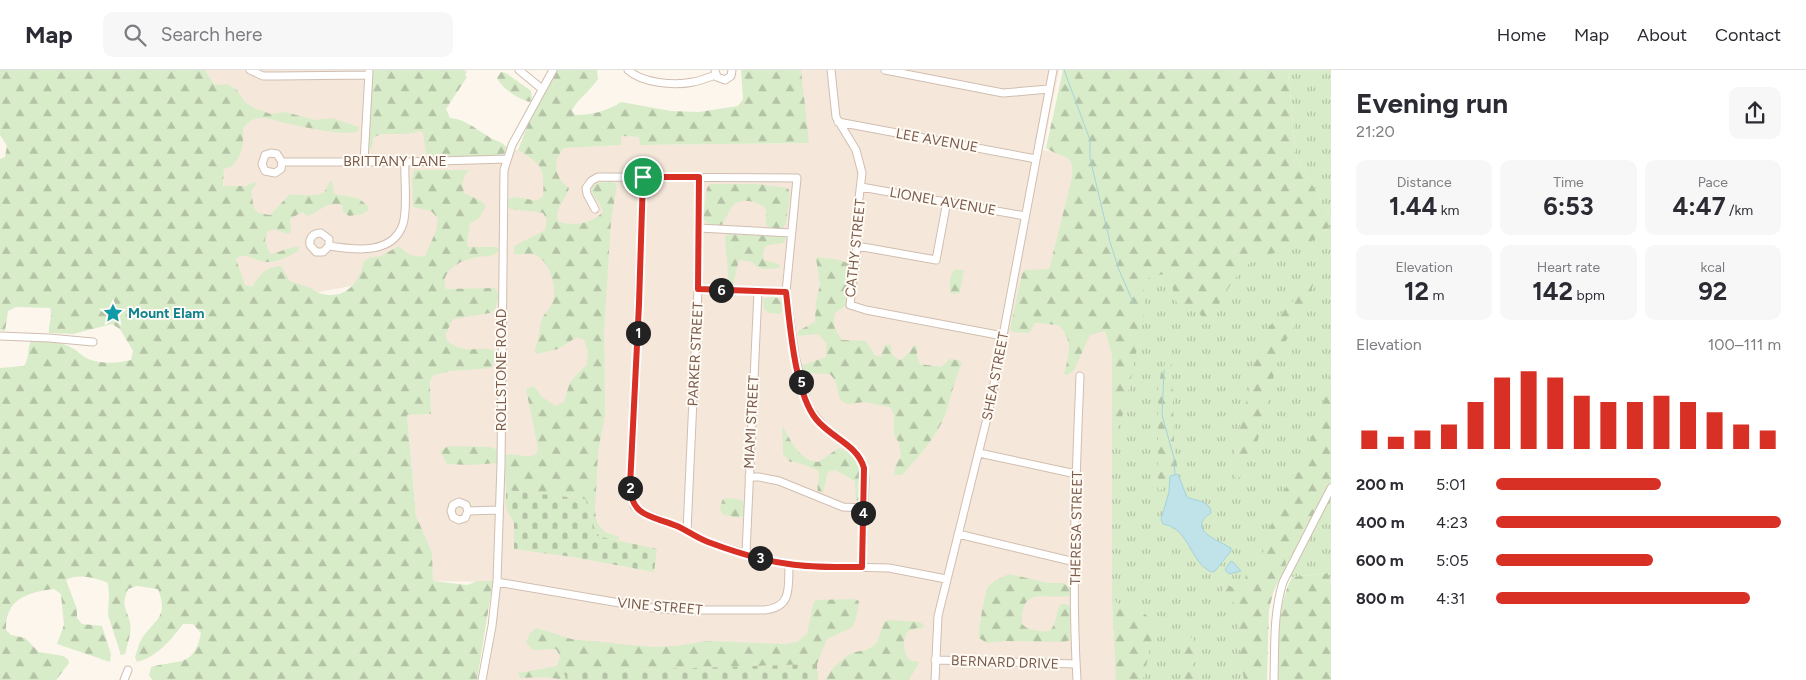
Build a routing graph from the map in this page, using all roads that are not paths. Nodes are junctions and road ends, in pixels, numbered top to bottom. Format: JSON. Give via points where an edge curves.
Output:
{"nodes":[{"id":1,"x":250,"y":70,"type":"edge"},
{"id":2,"x":519,"y":70,"type":"edge"},
{"id":3,"x":553,"y":70,"type":"edge"},
{"id":4,"x":628,"y":70,"type":"edge"},
{"id":5,"x":732,"y":70,"type":"edge"},
{"id":6,"x":831,"y":70,"type":"edge"},
{"id":7,"x":885,"y":70,"type":"edge"},
{"id":8,"x":1053,"y":70,"type":"edge"},
{"id":9,"x":368,"y":72,"type":"edge"},
{"id":10,"x":715,"y":72,"type":"edge"},
{"id":11,"x":302,"y":73,"type":"edge"},
{"id":12,"x":542,"y":89,"type":"junction"},
{"id":13,"x":1049,"y":89,"type":"junction"},
{"id":14,"x":838,"y":122,"type":"junction"},
{"id":15,"x":507,"y":159,"type":"junction"},
{"id":16,"x":1036,"y":159,"type":"junction"},
{"id":17,"x":364,"y":161,"type":"junction"},
{"id":18,"x":282,"y":162,"type":"dead end"},
{"id":19,"x":405,"y":162,"type":"junction"},
{"id":20,"x":643,"y":177,"type":"junction"},
{"id":21,"x":699,"y":177,"type":"junction"},
{"id":22,"x":861,"y":187,"type":"junction"},
{"id":23,"x":947,"y":202,"type":"junction"},
{"id":24,"x":595,"y":209,"type":"dead end"},
{"id":25,"x":1025,"y":216,"type":"junction"},
{"id":26,"x":699,"y":228,"type":"junction"},
{"id":27,"x":791,"y":233,"type":"junction"},
{"id":28,"x":329,"y":246,"type":"dead end"},
{"id":29,"x":857,"y":246,"type":"junction"},
{"id":30,"x":698,"y":289,"type":"junction"},
{"id":31,"x":758,"y":292,"type":"junction"},
{"id":32,"x":786,"y":292,"type":"junction"},
{"id":33,"x":0,"y":336,"type":"edge"},
{"id":34,"x":1003,"y":336,"type":"junction"},
{"id":35,"x":93,"y":342,"type":"dead end"},
{"id":36,"x":1080,"y":376,"type":"dead end"},
{"id":37,"x":979,"y":452,"type":"junction"},
{"id":38,"x":1076,"y":474,"type":"junction"},
{"id":39,"x":749,"y":477,"type":"junction"},
{"id":40,"x":1331,"y":488,"type":"edge"},
{"id":41,"x":863,"y":508,"type":"junction"},
{"id":42,"x":498,"y":510,"type":"junction"},
{"id":43,"x":468,"y":511,"type":"dead end"},
{"id":44,"x":687,"y":531,"type":"junction"},
{"id":45,"x":958,"y":534,"type":"junction"},
{"id":46,"x":746,"y":553,"type":"junction"},
{"id":47,"x":1075,"y":562,"type":"junction"},
{"id":48,"x":789,"y":564,"type":"junction"},
{"id":49,"x":862,"y":567,"type":"junction"},
{"id":50,"x":946,"y":579,"type":"junction"},
{"id":51,"x":497,"y":582,"type":"junction"},
{"id":52,"x":935,"y":660,"type":"junction"},
{"id":53,"x":1076,"y":664,"type":"junction"},
{"id":54,"x":128,"y":670,"type":"dead end"},
{"id":55,"x":124,"y":680,"type":"edge"},
{"id":56,"x":482,"y":680,"type":"edge"},
{"id":57,"x":934,"y":680,"type":"edge"},
{"id":58,"x":1077,"y":680,"type":"edge"},
{"id":59,"x":1274,"y":680,"type":"edge"}],
"edges":[{"from":1,"to":11,"type":"street","via":[[263,76]]},
{"from":2,"to":12,"type":"street"},
{"from":3,"to":12,"type":"street","name":"ROLLSTONE ROAD"},
{"from":4,"to":10,"type":"street","via":[[646,81],[678,83],[694,82]]},
{"from":5,"to":10,"type":"street","via":[[730,78],[725,80],[719,79]]},
{"from":6,"to":14,"type":"street","name":"CATHY STREET"},
{"from":7,"to":13,"type":"street","via":[[1003,93]]},
{"from":8,"to":13,"type":"street","name":"SHEA STREET"},
{"from":9,"to":11,"type":"street"},
{"from":9,"to":17,"type":"street"},
{"from":12,"to":15,"type":"street","name":"ROLLSTONE ROAD"},
{"from":13,"to":16,"type":"street","name":"SHEA STREET"},
{"from":14,"to":16,"type":"street","name":"LEE AVENUE"},
{"from":14,"to":22,"type":"street","name":"CATHY STREET","via":[[858,154]]},
{"from":15,"to":19,"type":"street","name":"BRITTANY LANE"},
{"from":15,"to":42,"type":"street","name":"ROLLSTONE ROAD","via":[[504,170]]},
{"from":16,"to":25,"type":"street","name":"SHEA STREET"},
{"from":17,"to":18,"type":"street","name":"BRITTANY LANE"},
{"from":17,"to":19,"type":"street","name":"BRITTANY LANE"},
{"from":19,"to":28,"type":"street","via":[[403,223],[392,240],[373,248]]},
{"from":20,"to":21,"type":"street"},
{"from":20,"to":24,"type":"street","via":[[591,180],[586,191]]},
{"from":20,"to":44,"type":"street","via":[[630,492],[634,506],[640,512]]},
{"from":21,"to":26,"type":"street","name":"PARKER STREET"},
{"from":21,"to":27,"type":"street","via":[[797,178]]},
{"from":22,"to":23,"type":"street","name":"LIONEL AVENUE"},
{"from":22,"to":29,"type":"street","name":"CATHY STREET"},
{"from":23,"to":25,"type":"street","name":"LIONEL AVENUE"},
{"from":23,"to":29,"type":"street","via":[[936,260]]},
{"from":25,"to":34,"type":"street","name":"SHEA STREET"},
{"from":26,"to":27,"type":"street"},
{"from":26,"to":30,"type":"street","name":"PARKER STREET"},
{"from":27,"to":32,"type":"street"},
{"from":29,"to":34,"type":"street","name":"CATHY STREET","via":[[851,306]]},
{"from":30,"to":31,"type":"street"},
{"from":30,"to":44,"type":"street","name":"PARKER STREET"},
{"from":31,"to":32,"type":"street"},
{"from":31,"to":39,"type":"street","name":"MIAMI STREET"},
{"from":32,"to":41,"type":"street","via":[[804,397],[819,423],[861,459],[865,477]]},
{"from":33,"to":35,"type":"street"},
{"from":34,"to":37,"type":"street","name":"SHEA STREET"},
{"from":36,"to":38,"type":"street","name":"THERESA STREET"},
{"from":37,"to":38,"type":"street"},
{"from":37,"to":45,"type":"street","name":"SHEA STREET"},
{"from":38,"to":47,"type":"street","name":"THERESA STREET"},
{"from":39,"to":41,"type":"street","via":[[779,482],[843,507]]},
{"from":39,"to":46,"type":"street","name":"MIAMI STREET"},
{"from":40,"to":59,"type":"street","via":[[1283,582],[1276,621]]},
{"from":41,"to":49,"type":"street"},
{"from":42,"to":43,"type":"street"},
{"from":42,"to":51,"type":"street","name":"ROLLSTONE ROAD"},
{"from":44,"to":46,"type":"street","via":[[709,542]]},
{"from":45,"to":47,"type":"street"},
{"from":45,"to":50,"type":"street","name":"SHEA STREET"},
{"from":46,"to":48,"type":"street"},
{"from":47,"to":53,"type":"street","name":"THERESA STREET"},
{"from":48,"to":49,"type":"street"},
{"from":48,"to":51,"type":"street","name":"VINE STREET","via":[[786,598],[778,607],[765,610],[643,607]]},
{"from":49,"to":50,"type":"street","via":[[889,568]]},
{"from":50,"to":52,"type":"street","name":"SHEA STREET","via":[[937,621]]},
{"from":51,"to":56,"type":"street","name":"ROLLSTONE ROAD"},
{"from":52,"to":53,"type":"street","name":"BERNARD DRIVE"},
{"from":52,"to":57,"type":"street","name":"SHEA STREET"},
{"from":53,"to":58,"type":"street","name":"THERESA STREET"},
{"from":54,"to":55,"type":"street"}]}
